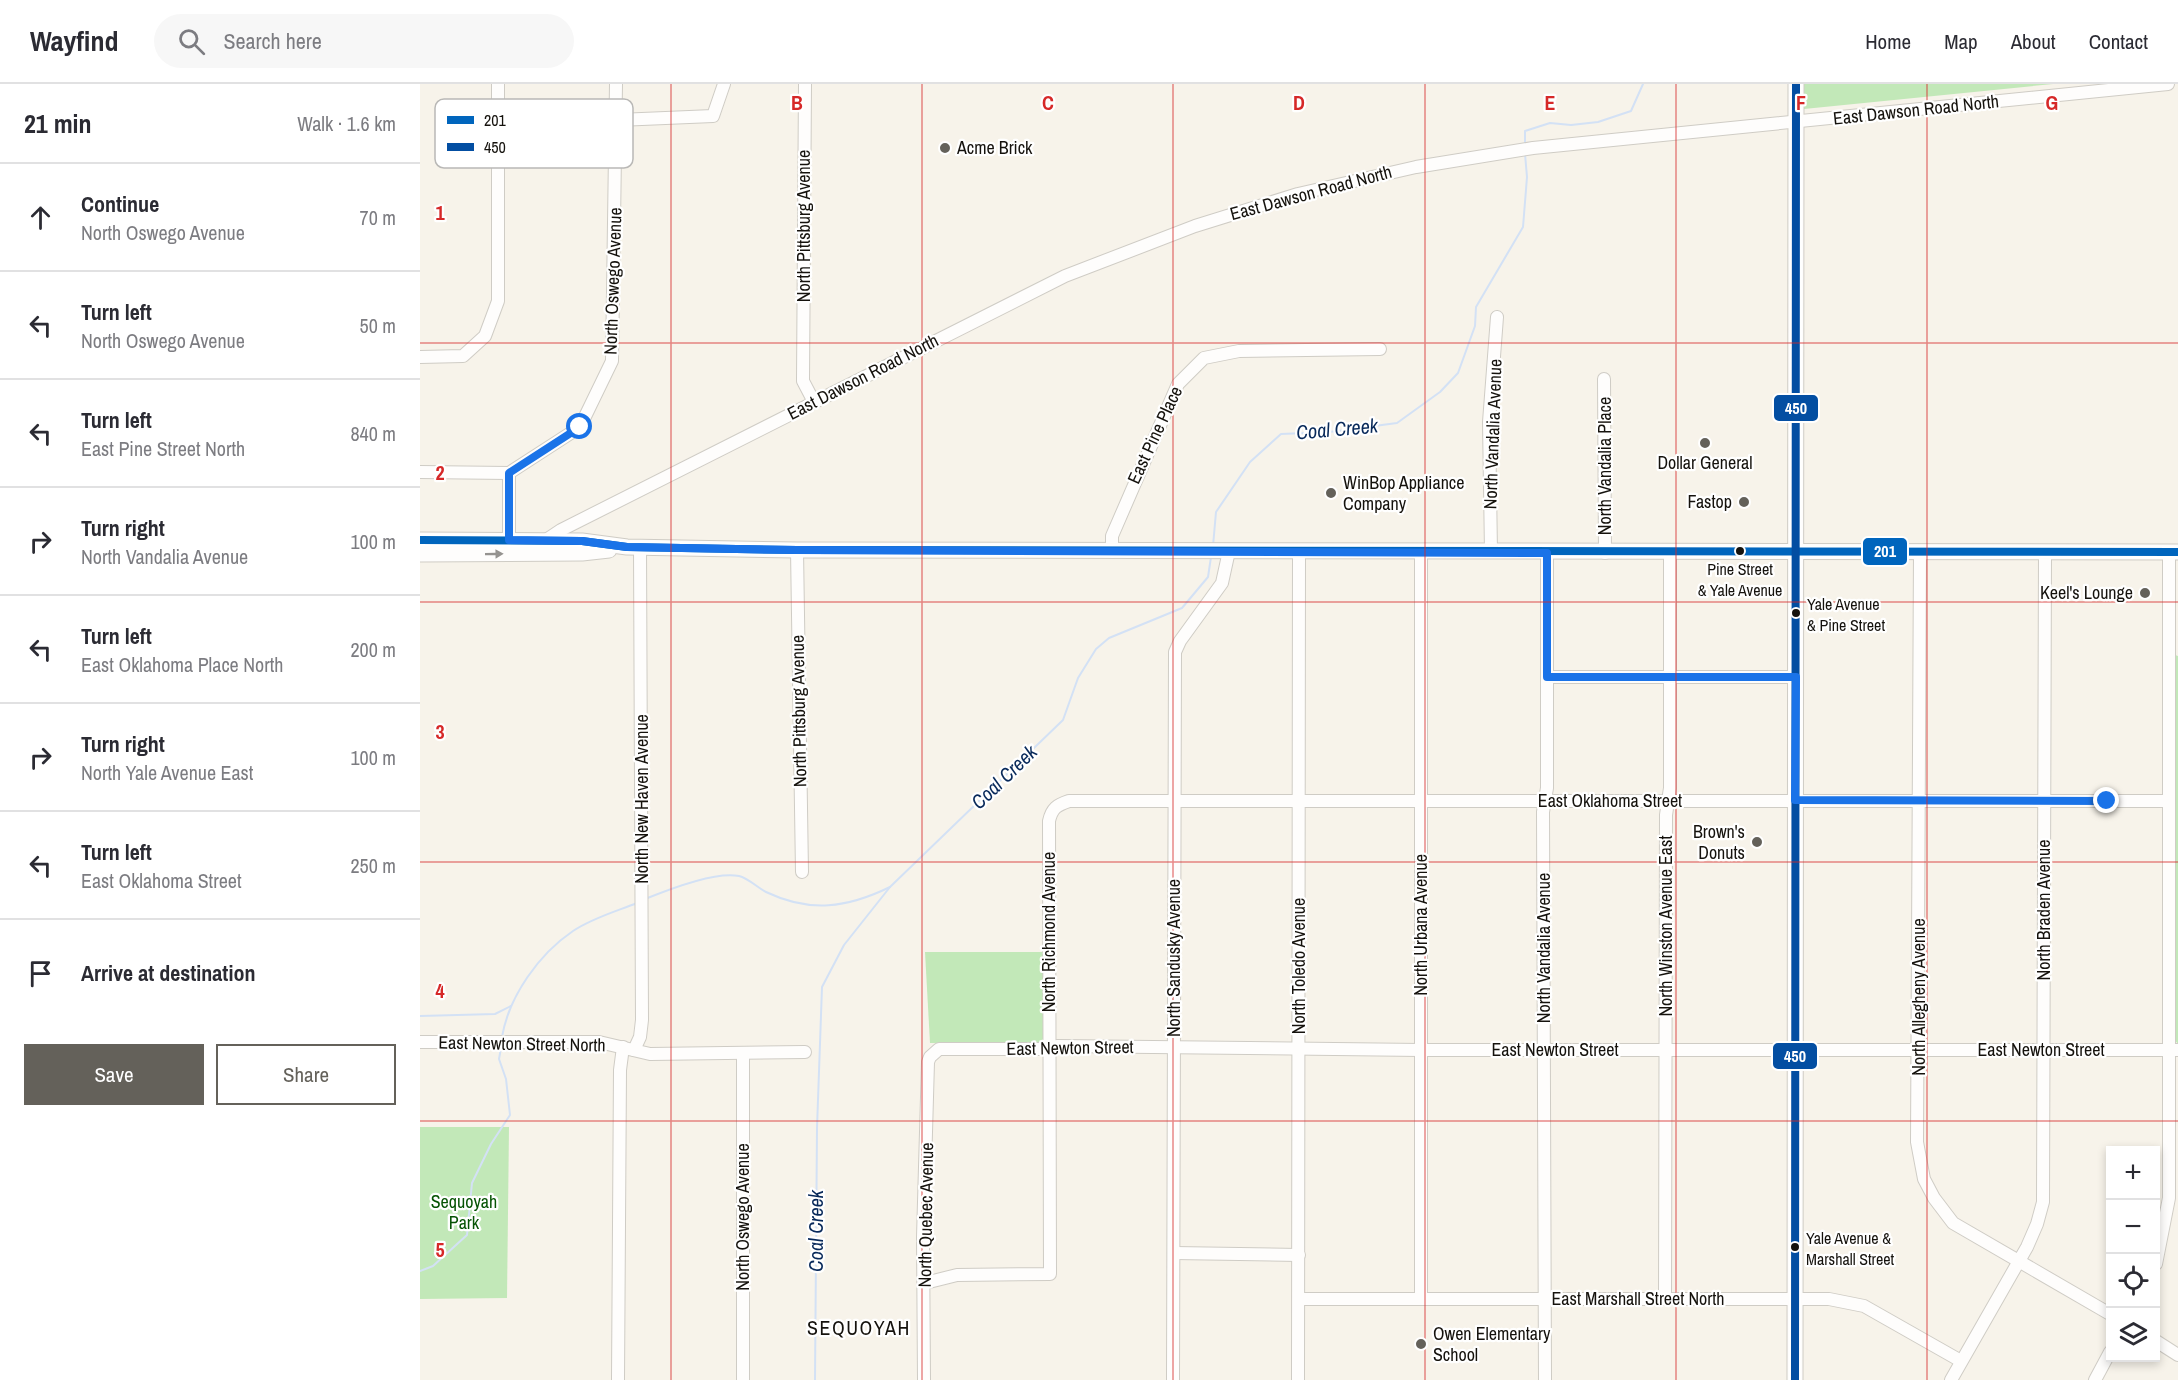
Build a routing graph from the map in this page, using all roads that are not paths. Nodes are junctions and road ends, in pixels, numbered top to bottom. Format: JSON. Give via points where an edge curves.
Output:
{"nodes":[{"id":1,"x":616,"y":84,"type":"edge"},
{"id":2,"x":724,"y":84,"type":"edge"},
{"id":3,"x":806,"y":84,"type":"edge"},
{"id":4,"x":1796,"y":84,"type":"edge"},
{"id":5,"x":2168,"y":84,"type":"edge"},
{"id":6,"x":617,"y":99,"type":"edge"},
{"id":7,"x":633,"y":119,"type":"edge"},
{"id":8,"x":1797,"y":122,"type":"junction"},
{"id":9,"x":498,"y":168,"type":"edge"},
{"id":10,"x":617,"y":168,"type":"edge"},
{"id":11,"x":1497,"y":317,"type":"dead end"},
{"id":12,"x":1380,"y":349,"type":"dead end"},
{"id":13,"x":420,"y":357,"type":"edge"},
{"id":14,"x":1604,"y":379,"type":"dead end"},
{"id":15,"x":814,"y":402,"type":"junction"},
{"id":16,"x":420,"y":472,"type":"edge"},
{"id":17,"x":509,"y":473,"type":"junction"},
{"id":18,"x":420,"y":540,"type":"edge"},
{"id":19,"x":509,"y":540,"type":"junction"},
{"id":20,"x":546,"y":540,"type":"junction"},
{"id":21,"x":633,"y":548,"type":"junction"},
{"id":22,"x":797,"y":550,"type":"junction"},
{"id":23,"x":1226,"y":551,"type":"junction"},
{"id":24,"x":1299,"y":551,"type":"junction"},
{"id":25,"x":1112,"y":552,"type":"junction"},
{"id":26,"x":1421,"y":552,"type":"junction"},
{"id":27,"x":1491,"y":552,"type":"junction"},
{"id":28,"x":1670,"y":552,"type":"junction"},
{"id":29,"x":1795,"y":552,"type":"junction"},
{"id":30,"x":1920,"y":552,"type":"junction"},
{"id":31,"x":2045,"y":552,"type":"junction"},
{"id":32,"x":2173,"y":552,"type":"edge"},
{"id":33,"x":528,"y":553,"type":"junction"},
{"id":34,"x":1547,"y":553,"type":"junction"},
{"id":35,"x":1605,"y":553,"type":"junction"},
{"id":36,"x":420,"y":554,"type":"edge"},
{"id":37,"x":1547,"y":677,"type":"junction"},
{"id":38,"x":1670,"y":677,"type":"junction"},
{"id":39,"x":1796,"y":677,"type":"junction"},
{"id":40,"x":1421,"y":800,"type":"junction"},
{"id":41,"x":1795,"y":800,"type":"junction"},
{"id":42,"x":1175,"y":801,"type":"junction"},
{"id":43,"x":1300,"y":801,"type":"junction"},
{"id":44,"x":1545,"y":801,"type":"junction"},
{"id":45,"x":1668,"y":801,"type":"junction"},
{"id":46,"x":1920,"y":801,"type":"junction"},
{"id":47,"x":2044,"y":801,"type":"junction"},
{"id":48,"x":2169,"y":801,"type":"junction"},
{"id":49,"x":1054,"y":808,"type":"joint"},
{"id":50,"x":802,"y":872,"type":"dead end"},
{"id":51,"x":420,"y":1042,"type":"edge"},
{"id":52,"x":628,"y":1048,"type":"junction"},
{"id":53,"x":1049,"y":1048,"type":"junction"},
{"id":54,"x":1174,"y":1048,"type":"junction"},
{"id":55,"x":1299,"y":1048,"type":"junction"},
{"id":56,"x":1421,"y":1050,"type":"junction"},
{"id":57,"x":1544,"y":1050,"type":"junction"},
{"id":58,"x":1666,"y":1050,"type":"junction"},
{"id":59,"x":1794,"y":1050,"type":"junction"},
{"id":60,"x":1918,"y":1050,"type":"junction"},
{"id":61,"x":2044,"y":1050,"type":"junction"},
{"id":62,"x":2174,"y":1050,"type":"edge"},
{"id":63,"x":805,"y":1052,"type":"dead end"},
{"id":64,"x":934,"y":1052,"type":"joint"},
{"id":65,"x":743,"y":1055,"type":"junction"},
{"id":66,"x":1174,"y":1253,"type":"junction"},
{"id":67,"x":2158,"y":1254,"type":"edge"},
{"id":68,"x":1299,"y":1255,"type":"junction"},
{"id":69,"x":2018,"y":1262,"type":"junction"},
{"id":70,"x":924,"y":1283,"type":"junction"},
{"id":71,"x":1421,"y":1298,"type":"junction"},
{"id":72,"x":1299,"y":1299,"type":"junction"},
{"id":73,"x":1543,"y":1299,"type":"junction"},
{"id":74,"x":1665,"y":1299,"type":"junction"},
{"id":75,"x":1795,"y":1299,"type":"junction"},
{"id":76,"x":2106,"y":1312,"type":"edge"},
{"id":77,"x":2160,"y":1344,"type":"edge"},
{"id":78,"x":2178,"y":1355,"type":"edge"},
{"id":79,"x":2106,"y":1359,"type":"edge"},
{"id":80,"x":1961,"y":1361,"type":"junction"},
{"id":81,"x":618,"y":1380,"type":"edge"},
{"id":82,"x":743,"y":1380,"type":"edge"},
{"id":83,"x":924,"y":1380,"type":"edge"},
{"id":84,"x":1173,"y":1380,"type":"edge"},
{"id":85,"x":1298,"y":1380,"type":"edge"},
{"id":86,"x":1545,"y":1380,"type":"edge"},
{"id":87,"x":1795,"y":1380,"type":"edge"},
{"id":88,"x":1952,"y":1380,"type":"edge"},
{"id":89,"x":2095,"y":1380,"type":"edge"}],
"edges":[{"from":1,"to":6,"type":"street","name":"North Oswego Avenue"},
{"from":2,"to":7,"type":"street","via":[[713,116]]},
{"from":3,"to":15,"type":"street","name":"North Pittsburg Avenue","via":[[803,381]]},
{"from":4,"to":8,"type":"main road"},
{"from":5,"to":8,"type":"street","name":"East Dawson Road North"},
{"from":8,"to":15,"type":"street","name":"East Dawson Road North","via":[[1533,148],[1358,179],[1298,194],[1185,229],[1065,276]]},
{"from":8,"to":29,"type":"main road"},
{"from":9,"to":13,"type":"street","via":[[498,301],[485,336],[464,356]]},
{"from":10,"to":17,"type":"street","name":"North Oswego Avenue","via":[[612,361],[580,427]]},
{"from":11,"to":27,"type":"street","name":"North Vandalia Avenue","via":[[1489,422]]},
{"from":12,"to":25,"type":"street","name":"East Pine Place","via":[[1239,351],[1204,358],[1178,384],[1116,525]]},
{"from":14,"to":35,"type":"street","name":"North Vandalia Place"},
{"from":15,"to":20,"type":"street","name":"East Dawson Road North"},
{"from":16,"to":17,"type":"street"},
{"from":17,"to":19,"type":"street"},
{"from":18,"to":19,"type":"main road"},
{"from":19,"to":20,"type":"main road"},
{"from":20,"to":21,"type":"main road"},
{"from":20,"to":33,"type":"street","name":"East Dawson Road North"},
{"from":21,"to":22,"type":"main road"},
{"from":21,"to":33,"type":"main road"},
{"from":21,"to":52,"type":"street","name":"North New Haven Avenue","via":[[642,1020],[640,1037]]},
{"from":22,"to":25,"type":"main road"},
{"from":22,"to":50,"type":"street","name":"North Pittsburg Avenue"},
{"from":23,"to":24,"type":"main road"},
{"from":23,"to":25,"type":"main road"},
{"from":23,"to":42,"type":"street","name":"North Sandusky Avenue","via":[[1222,583],[1175,652]]},
{"from":24,"to":26,"type":"main road"},
{"from":24,"to":43,"type":"street","name":"North Toledo Avenue"},
{"from":26,"to":27,"type":"main road"},
{"from":26,"to":40,"type":"street","name":"North Urbana Avenue"},
{"from":27,"to":34,"type":"main road"},
{"from":28,"to":29,"type":"main road"},
{"from":28,"to":35,"type":"main road"},
{"from":28,"to":38,"type":"street","name":"North Winston Avenue East"},
{"from":29,"to":30,"type":"main road"},
{"from":29,"to":39,"type":"main road"},
{"from":30,"to":31,"type":"main road"},
{"from":30,"to":46,"type":"street","name":"North Allegheny Avenue"},
{"from":31,"to":32,"type":"main road"},
{"from":31,"to":47,"type":"street","name":"North Braden Avenue"},
{"from":32,"to":48,"type":"street"},
{"from":36,"to":33,"type":"main road","one_way":true},
{"from":34,"to":35,"type":"main road"},
{"from":34,"to":37,"type":"street","name":"North Vandalia Avenue"},
{"from":37,"to":38,"type":"street"},
{"from":37,"to":44,"type":"street","name":"North Vandalia Avenue"},
{"from":38,"to":39,"type":"street"},
{"from":38,"to":45,"type":"street","name":"North Winston Avenue East"},
{"from":39,"to":41,"type":"main road"},
{"from":40,"to":43,"type":"street","name":"East Oklahoma Street"},
{"from":40,"to":44,"type":"street","name":"East Oklahoma Street"},
{"from":40,"to":56,"type":"street","name":"North Urbana Avenue"},
{"from":41,"to":45,"type":"street","name":"East Oklahoma Street"},
{"from":41,"to":46,"type":"street","name":"East Oklahoma Street"},
{"from":41,"to":59,"type":"main road"},
{"from":42,"to":43,"type":"street","name":"East Oklahoma Street"},
{"from":42,"to":49,"type":"street","name":"East Oklahoma Street","via":[[1069,801]]},
{"from":42,"to":54,"type":"street","name":"North Sandusky Avenue"},
{"from":43,"to":55,"type":"street","name":"North Toledo Avenue"},
{"from":44,"to":45,"type":"street","name":"East Oklahoma Street"},
{"from":44,"to":57,"type":"street","name":"North Vandalia Avenue"},
{"from":45,"to":58,"type":"street","name":"North Winston Avenue East"},
{"from":46,"to":47,"type":"street","name":"East Oklahoma Street"},
{"from":46,"to":60,"type":"street","name":"North Allegheny Avenue"},
{"from":47,"to":48,"type":"street","name":"East Oklahoma Street"},
{"from":47,"to":61,"type":"street","name":"North Braden Avenue"},
{"from":48,"to":62,"type":"street"},
{"from":49,"to":53,"type":"street","name":"North Richmond Avenue","via":[[1049,821]]},
{"from":51,"to":52,"type":"street","name":"East Newton Street North","via":[[599,1042]]},
{"from":52,"to":65,"type":"street","via":[[650,1054]]},
{"from":52,"to":81,"type":"street","name":"North New Haven Avenue","via":[[620,1070]]},
{"from":53,"to":54,"type":"street","name":"East Newton Street"},
{"from":53,"to":64,"type":"street","name":"East Newton Street","via":[[945,1048]]},
{"from":53,"to":70,"type":"street","name":"North Richmond Avenue","via":[[1050,1274],[957,1275]]},
{"from":54,"to":55,"type":"street","name":"East Newton Street"},
{"from":54,"to":66,"type":"street","name":"North Sandusky Avenue"},
{"from":55,"to":56,"type":"street","name":"East Newton Street"},
{"from":55,"to":68,"type":"street","name":"North Toledo Avenue"},
{"from":56,"to":57,"type":"street","name":"East Newton Street"},
{"from":56,"to":71,"type":"street","name":"North Urbana Avenue"},
{"from":57,"to":58,"type":"street","name":"East Newton Street"},
{"from":57,"to":73,"type":"street","name":"North Vandalia Avenue"},
{"from":58,"to":59,"type":"street","name":"East Newton Street"},
{"from":58,"to":74,"type":"street","name":"North Winston Avenue East"},
{"from":59,"to":60,"type":"street","name":"East Newton Street"},
{"from":59,"to":75,"type":"main road"},
{"from":60,"to":61,"type":"street","name":"East Newton Street"},
{"from":60,"to":69,"type":"street","name":"North Allegheny Avenue","via":[[1917,1142],[1924,1179],[1953,1223]]},
{"from":61,"to":62,"type":"street","name":"East Newton Street"},
{"from":61,"to":69,"type":"street","name":"North Braden Avenue","via":[[2043,1202],[2036,1228]]},
{"from":62,"to":67,"type":"street","via":[[2169,1198]]},
{"from":63,"to":65,"type":"street"},
{"from":64,"to":70,"type":"street","name":"North Quebec Avenue","via":[[928,1062]]},
{"from":65,"to":82,"type":"street","name":"North Oswego Avenue"},
{"from":66,"to":68,"type":"street"},
{"from":66,"to":84,"type":"street","name":"North Sandusky Avenue"},
{"from":68,"to":72,"type":"street","name":"North Toledo Avenue"},
{"from":69,"to":76,"type":"street","name":"North Allegheny Avenue"},
{"from":69,"to":80,"type":"street"},
{"from":70,"to":83,"type":"street","name":"North Quebec Avenue"},
{"from":71,"to":72,"type":"street","name":"East Marshall Street North"},
{"from":71,"to":73,"type":"street","name":"East Marshall Street North"},
{"from":72,"to":85,"type":"street","name":"North Toledo Avenue"},
{"from":73,"to":74,"type":"street","name":"East Marshall Street North"},
{"from":73,"to":86,"type":"street","name":"North Vandalia Avenue"},
{"from":74,"to":75,"type":"street","name":"East Marshall Street North"},
{"from":75,"to":80,"type":"street","name":"East Marshall Street North","via":[[1828,1299],[1864,1306]]},
{"from":75,"to":87,"type":"main road"},
{"from":77,"to":78,"type":"street"},
{"from":79,"to":89,"type":"street"},
{"from":80,"to":88,"type":"street"}]}
